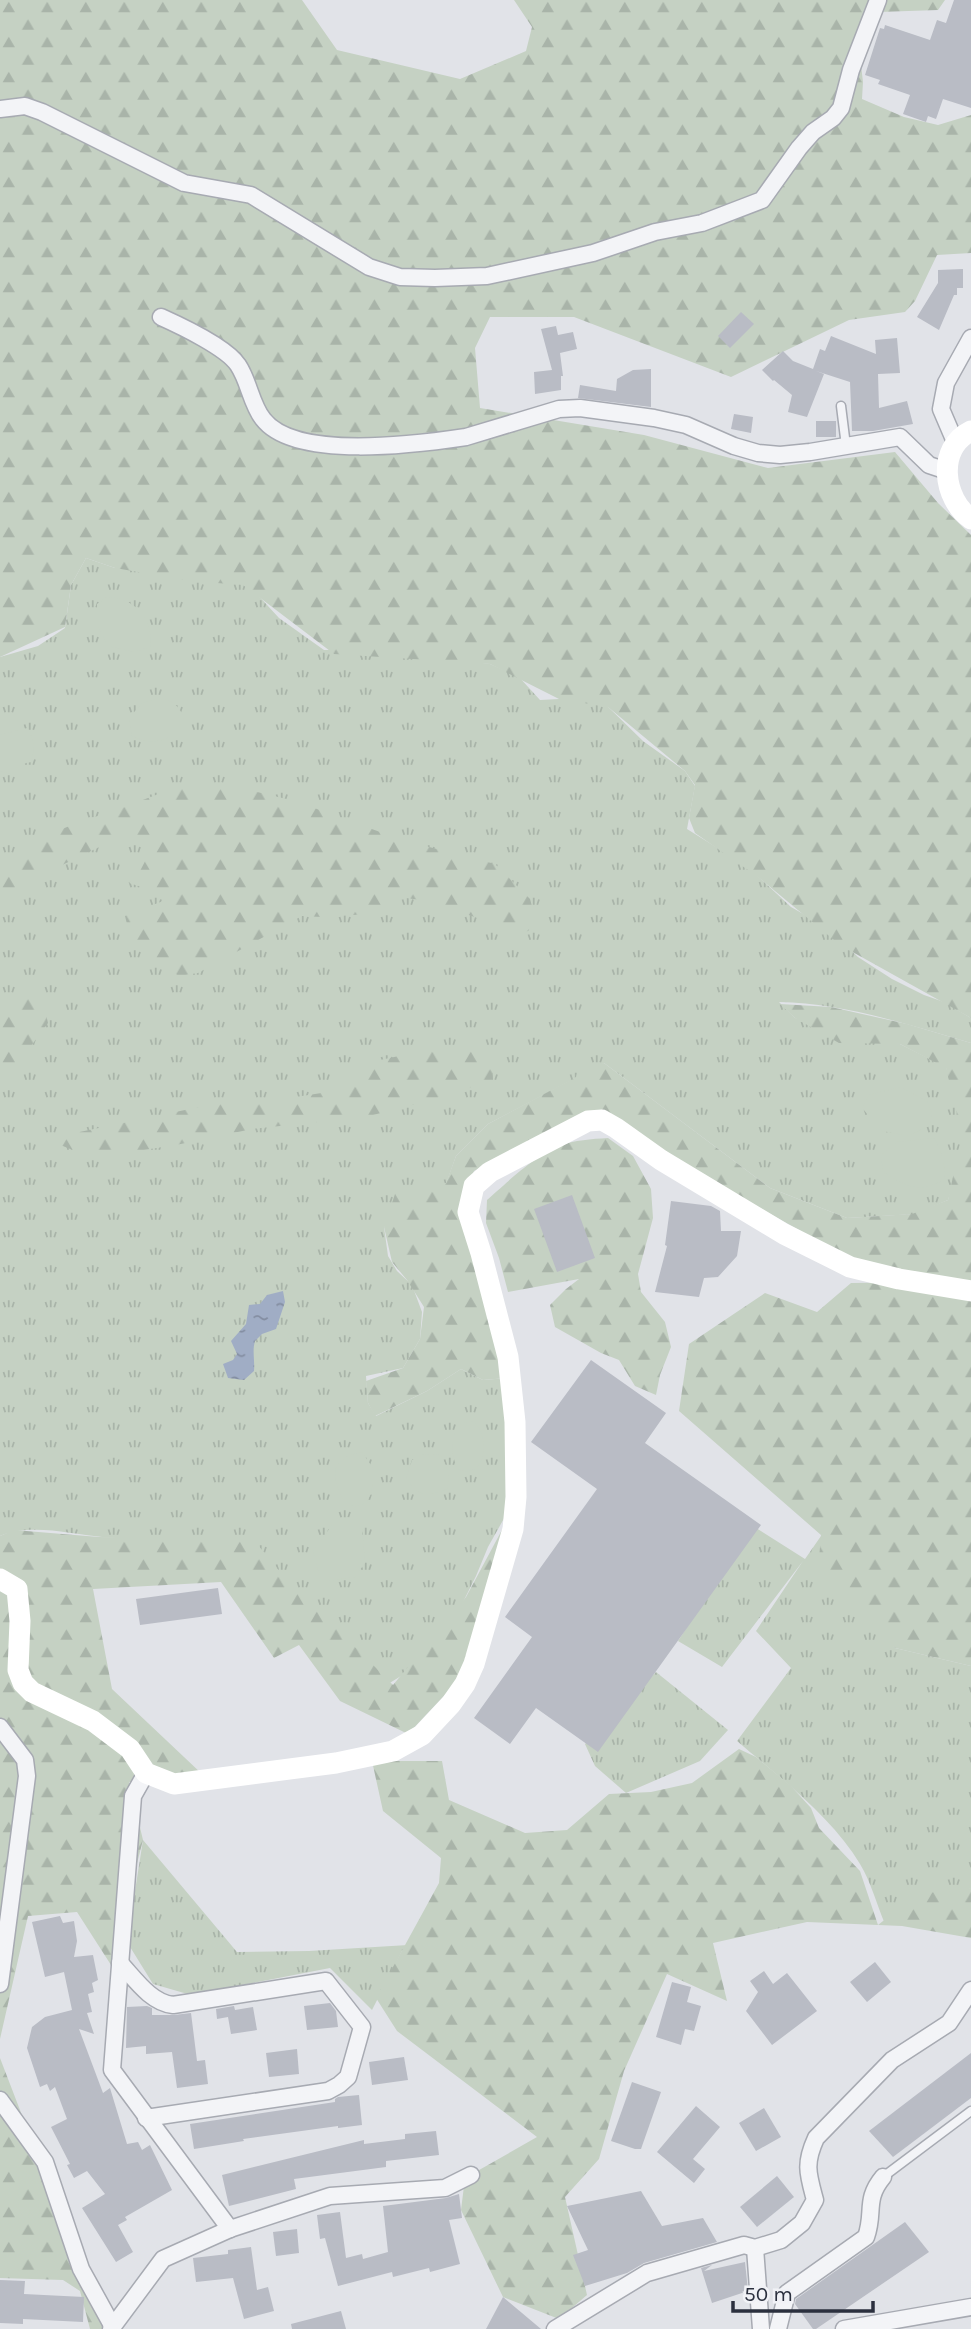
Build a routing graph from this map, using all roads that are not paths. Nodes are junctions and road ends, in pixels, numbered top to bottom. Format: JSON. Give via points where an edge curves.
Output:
{"nodes":[{"id":1,"x":877,"y":0,"type":"edge"},
{"id":2,"x":0,"y":109,"type":"edge"},
{"id":3,"x":161,"y":317,"type":"dead end"},
{"id":4,"x":971,"y":338,"type":"edge"},
{"id":5,"x":841,"y":406,"type":"dead end"},
{"id":6,"x":964,"y":437,"type":"edge"},
{"id":7,"x":846,"y":446,"type":"junction"},
{"id":8,"x":947,"y":471,"type":"junction"},
{"id":9,"x":971,"y":519,"type":"edge"},
{"id":10,"x":971,"y":1291,"type":"edge"},
{"id":11,"x":0,"y":1579,"type":"edge"},
{"id":12,"x":0,"y":1727,"type":"edge"},
{"id":13,"x":146,"y":1773,"type":"junction"},
{"id":14,"x":120,"y":1963,"type":"junction"},
{"id":15,"x":0,"y":1984,"type":"edge"},
{"id":16,"x":971,"y":1990,"type":"edge"},
{"id":17,"x":0,"y":2100,"type":"edge"},
{"id":18,"x":971,"y":2111,"type":"edge"},
{"id":19,"x":146,"y":2118,"type":"junction"},
{"id":20,"x":471,"y":2175,"type":"dead end"},
{"id":21,"x":883,"y":2177,"type":"joint"},
{"id":22,"x":230,"y":2229,"type":"junction"},
{"id":23,"x":755,"y":2248,"type":"junction"},
{"id":24,"x":971,"y":2307,"type":"edge"},
{"id":25,"x":112,"y":2328,"type":"edge"},
{"id":26,"x":555,"y":2329,"type":"edge"},
{"id":27,"x":761,"y":2329,"type":"edge"},
{"id":28,"x":778,"y":2329,"type":"edge"},
{"id":29,"x":844,"y":2329,"type":"edge"}],
"edges":[{"from":1,"to":2,"type":"street","via":[[841,108],[799,148],[762,200],[702,223],[487,276],[400,277],[369,267],[251,195],[184,183],[25,106]]},
{"from":3,"to":7,"type":"street","via":[[233,358],[262,419],[305,443],[381,445],[450,439],[559,409],[580,408],[686,425],[758,453]]},
{"from":4,"to":6,"type":"street","via":[[946,383],[941,409]]},
{"from":5,"to":7,"type":"lane"},
{"from":6,"to":8,"type":"street","via":[[950,452]]},
{"from":7,"to":8,"type":"street","via":[[900,437],[929,465]]},
{"from":8,"to":9,"type":"street","via":[[951,496]]},
{"from":10,"to":13,"type":"street","via":[[850,1267],[762,1221],[602,1120],[587,1121],[490,1172],[474,1186],[468,1212],[508,1357],[516,1497],[513,1528],[465,1684],[422,1735],[393,1751],[174,1784]]},
{"from":11,"to":13,"type":"street","via":[[16,1590],[18,1670],[23,1683],[32,1692],[93,1721],[130,1749]]},
{"from":12,"to":15,"type":"street","via":[[25,1760],[27,1776]]},
{"from":13,"to":14,"type":"street","via":[[134,1796]]},
{"from":14,"to":19,"type":"street","via":[[112,2070]]},
{"from":14,"to":19,"type":"street","via":[[155,1999],[173,2005],[326,1980],[362,2027],[348,2077],[328,2091]]},
{"from":16,"to":23,"type":"street","via":[[949,2023],[892,2060],[816,2138],[807,2169],[815,2200],[802,2223],[781,2239]]},
{"from":17,"to":25,"type":"street","via":[[46,2162],[81,2269]]},
{"from":18,"to":21,"type":"lane"},
{"from":19,"to":22,"type":"street"},
{"from":20,"to":22,"type":"street","via":[[445,2188],[330,2196]]},
{"from":21,"to":28,"type":"street","via":[[873,2189],[866,2237],[787,2293]]},
{"from":22,"to":25,"type":"street","via":[[163,2259]]},
{"from":23,"to":26,"type":"street","via":[[744,2245],[647,2273]]},
{"from":23,"to":27,"type":"street"},
{"from":24,"to":29,"type":"street"}]}
